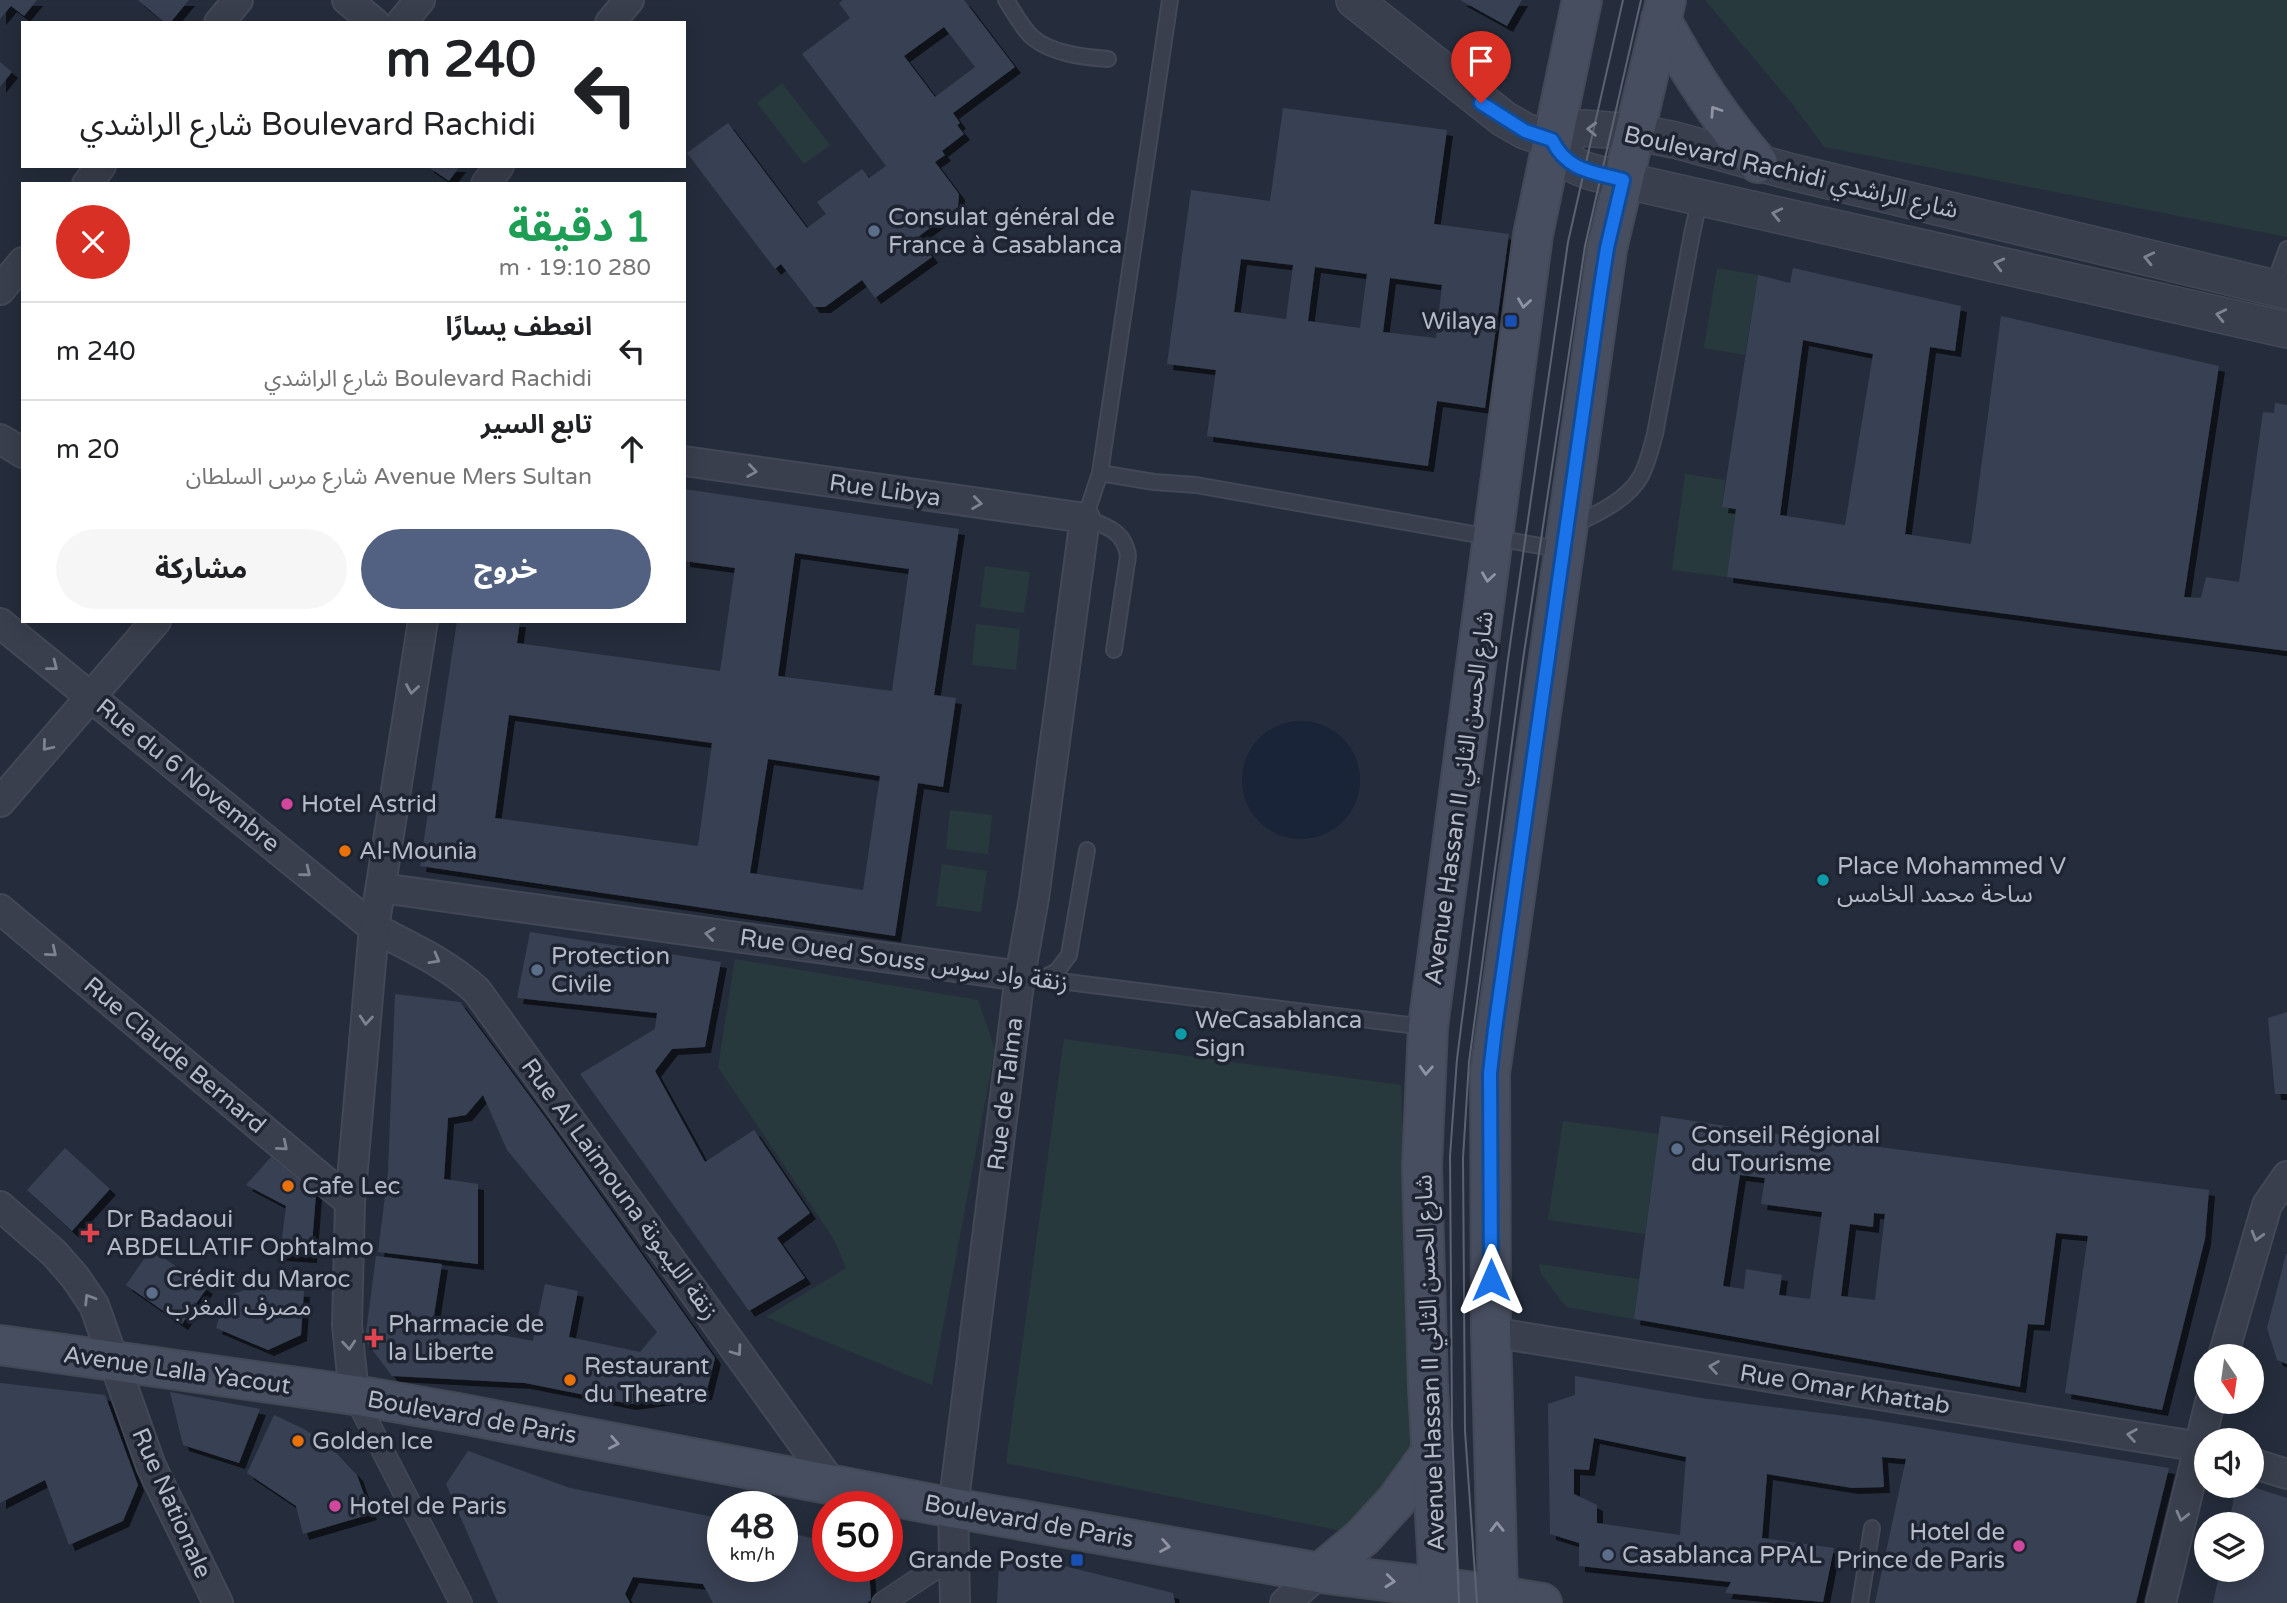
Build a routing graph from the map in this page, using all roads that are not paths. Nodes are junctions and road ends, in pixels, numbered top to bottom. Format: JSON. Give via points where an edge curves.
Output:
{"nodes":[{"id":1,"x":238,"y":0,"type":"edge"},
{"id":2,"x":348,"y":0,"type":"edge"},
{"id":3,"x":420,"y":0,"type":"edge"},
{"id":4,"x":629,"y":0,"type":"edge"},
{"id":5,"x":1006,"y":0,"type":"edge"},
{"id":6,"x":1170,"y":0,"type":"edge"},
{"id":7,"x":1354,"y":0,"type":"edge"},
{"id":8,"x":1582,"y":0,"type":"edge"},
{"id":9,"x":1663,"y":10,"type":"edge"},
{"id":10,"x":221,"y":21,"type":"edge"},
{"id":11,"x":373,"y":21,"type":"edge"},
{"id":12,"x":403,"y":21,"type":"edge"},
{"id":13,"x":612,"y":21,"type":"edge"},
{"id":14,"x":1108,"y":59,"type":"dead end"},
{"id":15,"x":1634,"y":132,"type":"junction"},
{"id":16,"x":1552,"y":140,"type":"junction"},
{"id":17,"x":1758,"y":163,"type":"junction"},
{"id":18,"x":99,"y":168,"type":"edge"},
{"id":19,"x":1623,"y":180,"type":"junction"},
{"id":20,"x":89,"y":182,"type":"edge"},
{"id":21,"x":1700,"y":197,"type":"junction"},
{"id":22,"x":2287,"y":249,"type":"edge"},
{"id":23,"x":21,"y":264,"type":"edge"},
{"id":24,"x":2280,"y":289,"type":"edge"},
{"id":25,"x":0,"y":290,"type":"edge"},
{"id":26,"x":2287,"y":330,"type":"edge"},
{"id":27,"x":0,"y":439,"type":"edge"},
{"id":28,"x":21,"y":452,"type":"edge"},
{"id":29,"x":686,"y":461,"type":"edge"},
{"id":30,"x":1100,"y":473,"type":"junction"},
{"id":31,"x":1085,"y":518,"type":"junction"},
{"id":32,"x":1493,"y":538,"type":"junction"},
{"id":33,"x":1565,"y":539,"type":"junction"},
{"id":34,"x":0,"y":623,"type":"edge"},
{"id":35,"x":154,"y":623,"type":"edge"},
{"id":36,"x":423,"y":623,"type":"edge"},
{"id":37,"x":1114,"y":649,"type":"dead end"},
{"id":38,"x":90,"y":695,"type":"junction"},
{"id":39,"x":0,"y":802,"type":"edge"},
{"id":40,"x":1087,"y":850,"type":"dead end"},
{"id":41,"x":381,"y":888,"type":"junction"},
{"id":42,"x":0,"y":909,"type":"edge"},
{"id":43,"x":374,"y":928,"type":"junction"},
{"id":44,"x":1031,"y":977,"type":"junction"},
{"id":45,"x":1428,"y":1027,"type":"junction"},
{"id":46,"x":2287,"y":1176,"type":"edge"},
{"id":47,"x":350,"y":1202,"type":"junction"},
{"id":48,"x":0,"y":1206,"type":"edge"},
{"id":49,"x":1491,"y":1332,"type":"junction"},
{"id":50,"x":2226,"y":1344,"type":"edge"},
{"id":51,"x":0,"y":1345,"type":"edge"},
{"id":52,"x":115,"y":1362,"type":"junction"},
{"id":53,"x":354,"y":1395,"type":"junction"},
{"id":54,"x":2194,"y":1446,"type":"edge"},
{"id":55,"x":1432,"y":1451,"type":"junction"},
{"id":56,"x":2264,"y":1467,"type":"edge"},
{"id":57,"x":2287,"y":1474,"type":"edge"},
{"id":58,"x":2194,"y":1480,"type":"edge"},
{"id":59,"x":833,"y":1485,"type":"junction"},
{"id":60,"x":953,"y":1508,"type":"junction"},
{"id":61,"x":1872,"y":1528,"type":"dead end"},
{"id":62,"x":954,"y":1556,"type":"junction"},
{"id":63,"x":1320,"y":1573,"type":"junction"},
{"id":64,"x":1440,"y":1595,"type":"edge"},
{"id":65,"x":1498,"y":1599,"type":"edge"},
{"id":66,"x":218,"y":1603,"type":"edge"},
{"id":67,"x":461,"y":1603,"type":"edge"},
{"id":68,"x":883,"y":1603,"type":"edge"},
{"id":69,"x":955,"y":1603,"type":"edge"},
{"id":70,"x":1285,"y":1603,"type":"edge"},
{"id":71,"x":1542,"y":1603,"type":"edge"},
{"id":72,"x":1860,"y":1603,"type":"edge"},
{"id":73,"x":2161,"y":1603,"type":"edge"}],
"edges":[{"from":1,"to":10,"type":"street"},
{"from":2,"to":11,"type":"street"},
{"from":3,"to":12,"type":"street"},
{"from":4,"to":13,"type":"street"},
{"from":5,"to":14,"type":"lane","via":[[1040,42],[1082,57]]},
{"from":6,"to":30,"type":"lane","name":"Rue de Talma"},
{"from":7,"to":16,"type":"street","via":[[1504,119]]},
{"from":8,"to":16,"type":"main road","name":"Avenue Hassan II شارع الحسن الثاني"},
{"from":9,"to":15,"type":"main road"},
{"from":17,"to":9,"type":"main road","one_way":true,"via":[[1714,110],[1686,66]]},
{"from":15,"to":16,"type":"street","name":"Boulevard Rachidi شارع الراشدي","one_way":true,"via":[[1583,128]]},
{"from":15,"to":17,"type":"street","name":"Boulevard Rachidi شارع الراشدي"},
{"from":15,"to":19,"type":"main road"},
{"from":16,"to":19,"type":"street","name":"Boulevard Rachidi شارع الراشدي","via":[[1574,167]]},
{"from":16,"to":32,"type":"main road","name":"Avenue Hassan II شارع الحسن الثاني","one_way":true,"via":[[1533,235]]},
{"from":24,"to":17,"type":"street","name":"Boulevard Rachidi شارع الراشدي","one_way":true},
{"from":18,"to":20,"type":"street"},
{"from":19,"to":21,"type":"street","name":"Boulevard Rachidi شارع الراشدي"},
{"from":19,"to":33,"type":"main road","via":[[1607,248]]},
{"from":26,"to":21,"type":"street","name":"Boulevard Rachidi شارع الراشدي","one_way":true},
{"from":21,"to":33,"type":"lane","via":[[1646,464],[1636,483],[1620,498]]},
{"from":22,"to":24,"type":"lane"},
{"from":23,"to":25,"type":"street"},
{"from":27,"to":28,"type":"street"},
{"from":29,"to":31,"type":"street","name":"Rue Libya","one_way":true},
{"from":30,"to":31,"type":"lane","name":"Rue de Talma"},
{"from":30,"to":32,"type":"lane","via":[[1196,485]]},
{"from":31,"to":37,"type":"lane","via":[[1110,527],[1127,545]]},
{"from":31,"to":44,"type":"street","name":"Rue de Talma","via":[[1034,898]]},
{"from":32,"to":33,"type":"lane"},
{"from":32,"to":45,"type":"main road","name":"Avenue Hassan II شارع الحسن الثاني","one_way":true},
{"from":33,"to":49,"type":"main road","via":[[1490,1073]]},
{"from":34,"to":38,"type":"street","name":"Rue du 6 Novembre","one_way":true},
{"from":35,"to":38,"type":"street"},
{"from":36,"to":41,"type":"street","one_way":true},
{"from":38,"to":39,"type":"street","one_way":true},
{"from":38,"to":43,"type":"street","name":"Rue du 6 Novembre","one_way":true},
{"from":40,"to":44,"type":"lane","via":[[1069,955],[1057,971]]},
{"from":41,"to":43,"type":"street"},
{"from":44,"to":41,"type":"street","name":"Rue Oued Souss زنقة واد سوس","one_way":true},
{"from":42,"to":47,"type":"street","name":"Rue Claude Bernard","one_way":true},
{"from":43,"to":47,"type":"street","one_way":true},
{"from":43,"to":59,"type":"street","name":"Rue Al Laimouna زنقة الليمونة","one_way":true,"via":[[441,962],[477,991]]},
{"from":44,"to":45,"type":"lane","name":"Rue Oued Souss زنقة واد سوس"},
{"from":44,"to":60,"type":"street","name":"Rue de Talma"},
{"from":45,"to":55,"type":"main road","name":"Avenue Hassan II شارع الحسن الثاني","one_way":true,"via":[[1422,1166]]},
{"from":46,"to":50,"type":"street","one_way":true,"via":[[2267,1205]]},
{"from":47,"to":53,"type":"street","one_way":true,"via":[[347,1325]]},
{"from":52,"to":48,"type":"street","name":"Rue Nationale","one_way":true,"via":[[94,1305],[75,1277]]},
{"from":54,"to":49,"type":"street","name":"Rue Omar Khattab","one_way":true},
{"from":65,"to":49,"type":"main road","one_way":true},
{"from":51,"to":52,"type":"main road","name":"Avenue Lalla Yacout"},
{"from":52,"to":53,"type":"main road","name":"Avenue Lalla Yacout"},
{"from":52,"to":66,"type":"street","name":"Rue Nationale","via":[[151,1466]]},
{"from":53,"to":59,"type":"main road","name":"Boulevard de Paris","one_way":true},
{"from":53,"to":67,"type":"street"},
{"from":55,"to":63,"type":"main road","via":[[1396,1502]]},
{"from":55,"to":64,"type":"main road","name":"Avenue Hassan II شارع الحسن الثاني"},
{"from":56,"to":57,"type":"street"},
{"from":58,"to":73,"type":"street","one_way":true},
{"from":59,"to":60,"type":"main road","name":"Boulevard de Paris"},
{"from":60,"to":62,"type":"street","name":"Rue de Talma"},
{"from":60,"to":63,"type":"main road","name":"Boulevard de Paris","one_way":true},
{"from":61,"to":72,"type":"lane"},
{"from":62,"to":68,"type":"street"},
{"from":62,"to":69,"type":"street","name":"Rue de Talma"},
{"from":63,"to":64,"type":"main road","name":"Boulevard de Paris","one_way":true},
{"from":63,"to":70,"type":"street"},
{"from":64,"to":65,"type":"main road","name":"Boulevard de Paris"},
{"from":65,"to":71,"type":"main road","name":"Boulevard de Paris"}]}
